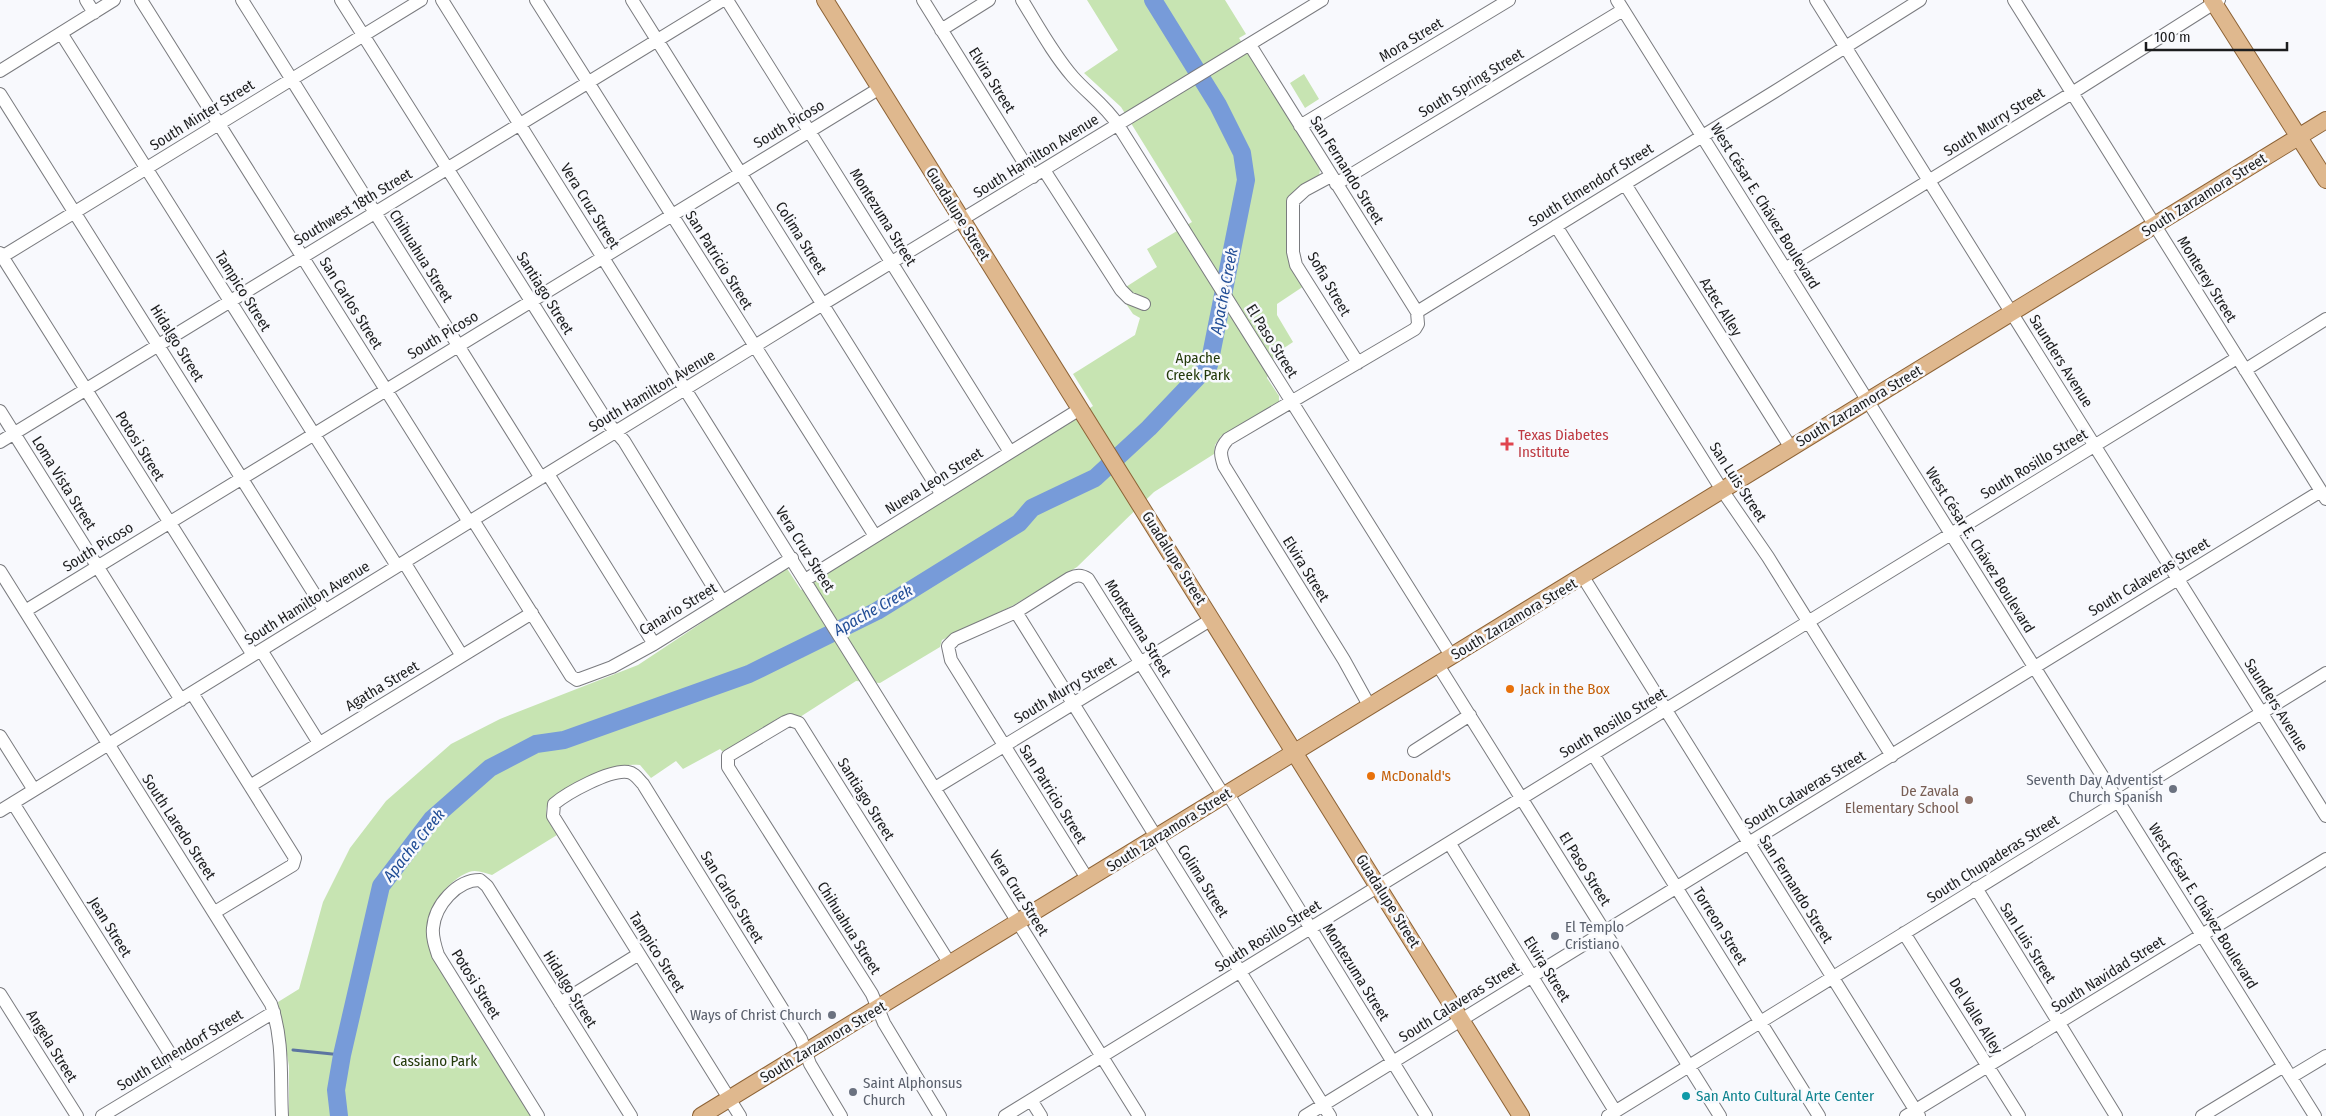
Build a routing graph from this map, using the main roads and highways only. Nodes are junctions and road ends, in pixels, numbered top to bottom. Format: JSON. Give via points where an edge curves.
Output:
{"nodes":[{"id":1,"x":824,"y":0,"type":"edge"},
{"id":2,"x":2215,"y":1,"type":"edge"},
{"id":3,"x":2326,"y":120,"type":"edge"},
{"id":4,"x":2299,"y":137,"type":"junction"},
{"id":5,"x":2326,"y":180,"type":"edge"},
{"id":6,"x":1296,"y":752,"type":"junction"},
{"id":7,"x":701,"y":1116,"type":"edge"},
{"id":8,"x":1521,"y":1116,"type":"edge"}],
"edges":[{"from":1,"to":6,"type":"main road","name":"Guadalupe Street"},
{"from":2,"to":4,"type":"main road"},
{"from":3,"to":4,"type":"main road","name":"South Zarzamora Street"},
{"from":4,"to":5,"type":"main road"},
{"from":4,"to":6,"type":"main road","name":"South Zarzamora Street"},
{"from":6,"to":7,"type":"main road","name":"South Zarzamora Street"},
{"from":6,"to":8,"type":"main road","name":"Guadalupe Street"}]}
